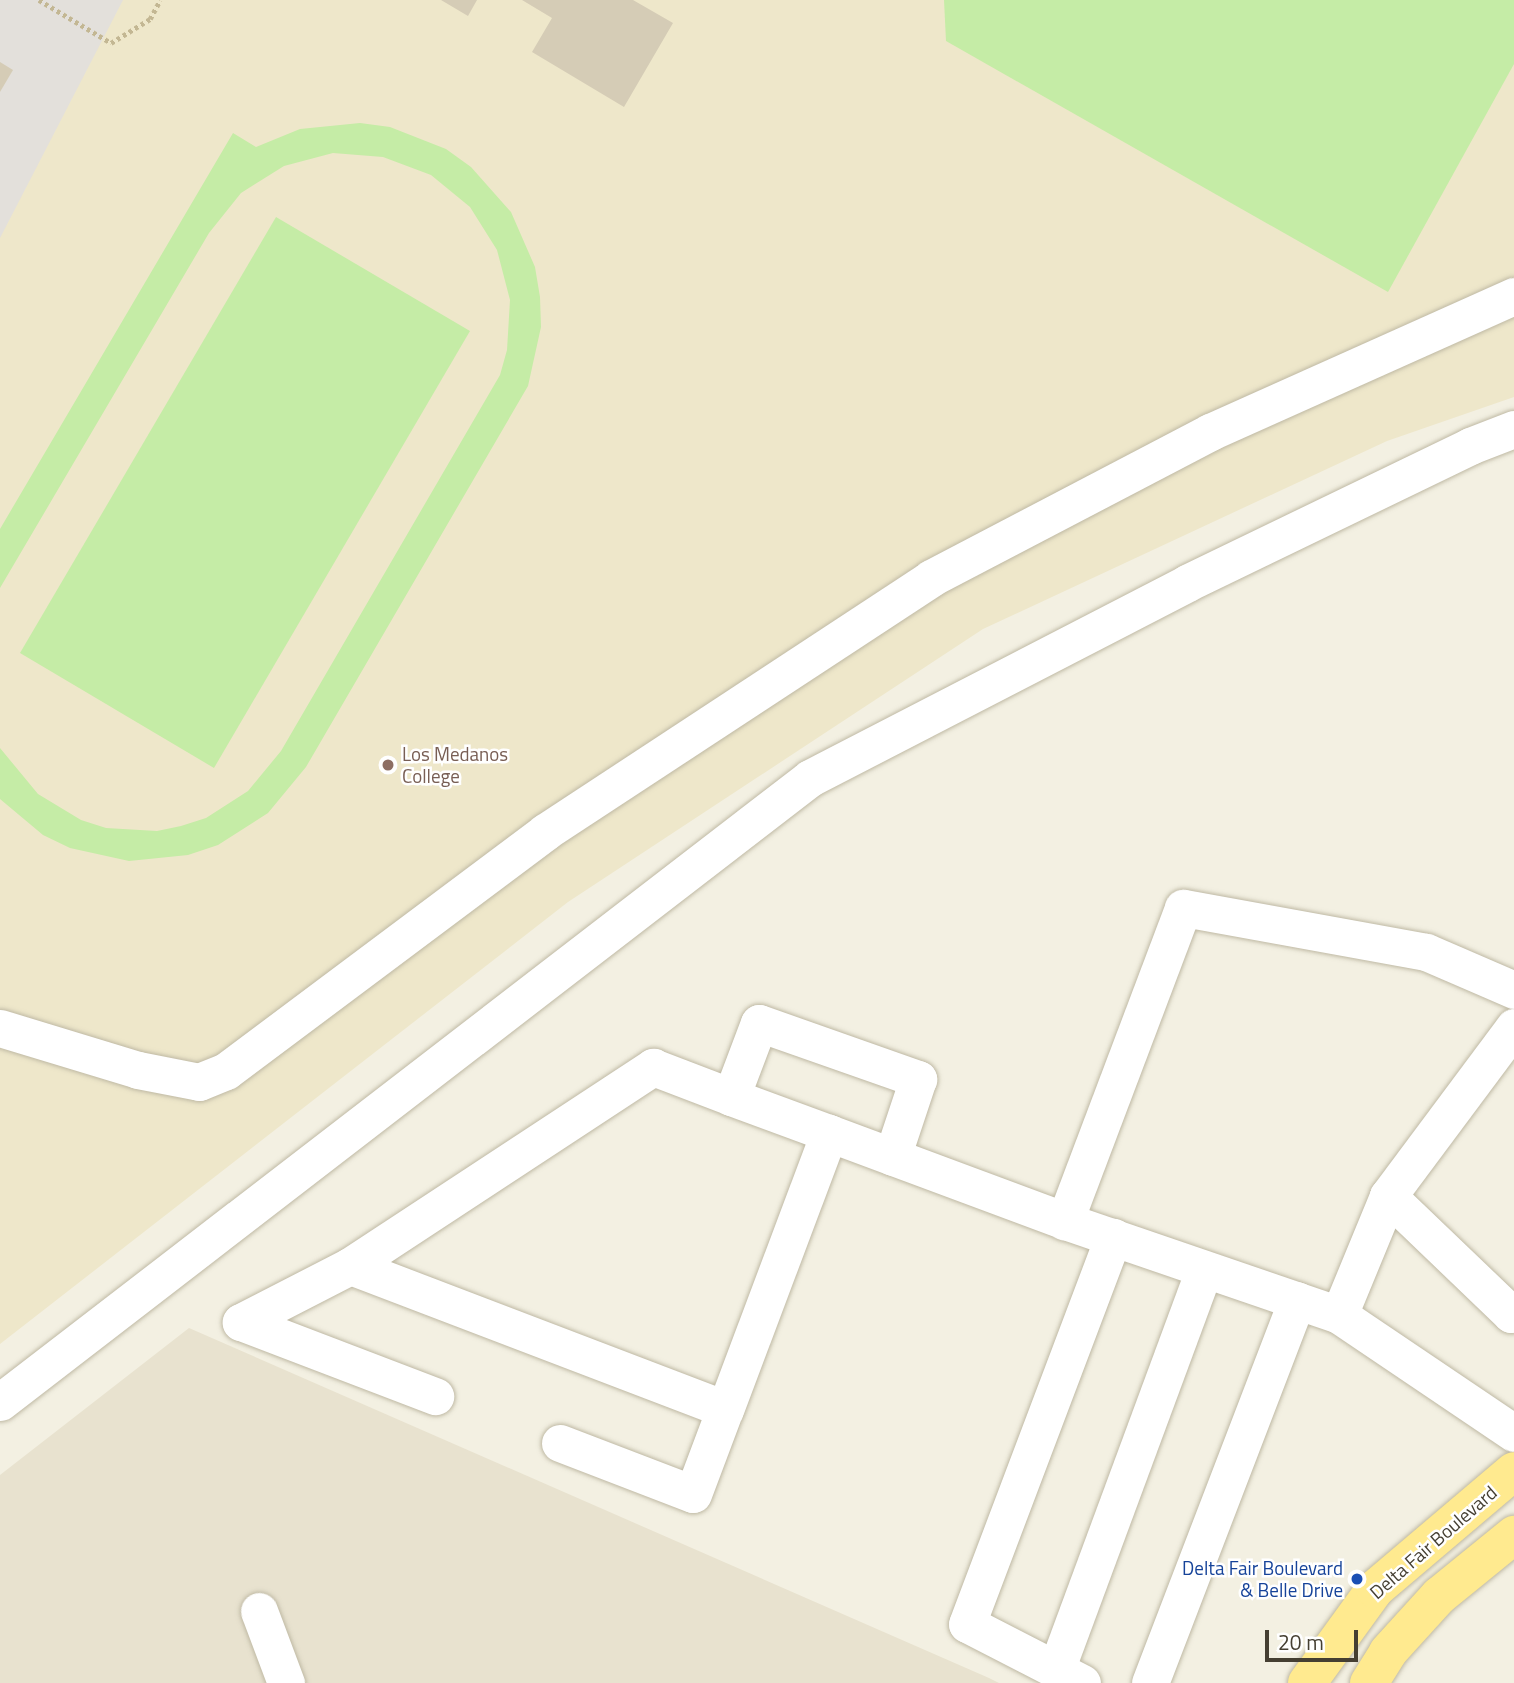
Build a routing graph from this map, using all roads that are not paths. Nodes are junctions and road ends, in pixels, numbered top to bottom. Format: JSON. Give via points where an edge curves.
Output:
{"nodes":[{"id":1,"x":1514,"y":296,"type":"edge"},
{"id":2,"x":1514,"y":429,"type":"edge"},
{"id":3,"x":1514,"y":990,"type":"edge"},
{"id":4,"x":1514,"y":1027,"type":"edge"},
{"id":5,"x":0,"y":1028,"type":"edge"},
{"id":6,"x":731,"y":1097,"type":"junction"},
{"id":7,"x":829,"y":1133,"type":"junction"},
{"id":8,"x":892,"y":1157,"type":"junction"},
{"id":9,"x":1388,"y":1196,"type":"junction"},
{"id":10,"x":1065,"y":1221,"type":"junction"},
{"id":11,"x":1113,"y":1237,"type":"junction"},
{"id":12,"x":349,"y":1266,"type":"junction"},
{"id":13,"x":1204,"y":1269,"type":"junction"},
{"id":14,"x":1297,"y":1300,"type":"junction"},
{"id":15,"x":1514,"y":1310,"type":"edge"},
{"id":16,"x":1339,"y":1315,"type":"junction"},
{"id":17,"x":435,"y":1396,"type":"dead end"},
{"id":18,"x":0,"y":1402,"type":"edge"},
{"id":19,"x":725,"y":1409,"type":"junction"},
{"id":20,"x":1514,"y":1433,"type":"edge"},
{"id":21,"x":560,"y":1443,"type":"dead end"},
{"id":22,"x":1514,"y":1471,"type":"edge"},
{"id":23,"x":1514,"y":1535,"type":"edge"},
{"id":24,"x":259,"y":1611,"type":"dead end"},
{"id":25,"x":1069,"y":1676,"type":"edge"},
{"id":26,"x":286,"y":1683,"type":"edge"},
{"id":27,"x":1150,"y":1683,"type":"edge"},
{"id":28,"x":1307,"y":1683,"type":"edge"},
{"id":29,"x":1369,"y":1683,"type":"edge"}],
"edges":[{"from":1,"to":5,"type":"street","via":[[1210,432],[930,578],[545,832],[226,1071],[199,1082],[138,1070]]},
{"from":2,"to":18,"type":"street","via":[[1187,583],[810,778]]},
{"from":3,"to":10,"type":"street","via":[[1426,952],[1183,908]]},
{"from":4,"to":9,"type":"street"},
{"from":6,"to":7,"type":"street"},
{"from":6,"to":8,"type":"street","via":[[759,1023],[918,1079]]},
{"from":6,"to":12,"type":"street","via":[[653,1067]]},
{"from":7,"to":8,"type":"street"},
{"from":7,"to":19,"type":"street"},
{"from":8,"to":10,"type":"street"},
{"from":9,"to":15,"type":"street","via":[[1511,1314]]},
{"from":9,"to":16,"type":"street"},
{"from":10,"to":11,"type":"street"},
{"from":11,"to":13,"type":"street"},
{"from":11,"to":25,"type":"street","via":[[967,1623]]},
{"from":12,"to":17,"type":"street","via":[[241,1322]]},
{"from":12,"to":19,"type":"street"},
{"from":13,"to":14,"type":"street"},
{"from":13,"to":25,"type":"street"},
{"from":14,"to":16,"type":"street"},
{"from":14,"to":27,"type":"street"},
{"from":16,"to":20,"type":"street"},
{"from":19,"to":21,"type":"street","via":[[693,1494]]},
{"from":22,"to":28,"type":"main road","name":"Delta Fair Boulevard","via":[[1375,1589]]},
{"from":23,"to":29,"type":"main road","via":[[1439,1596],[1388,1652]]},
{"from":24,"to":26,"type":"street"}]}
